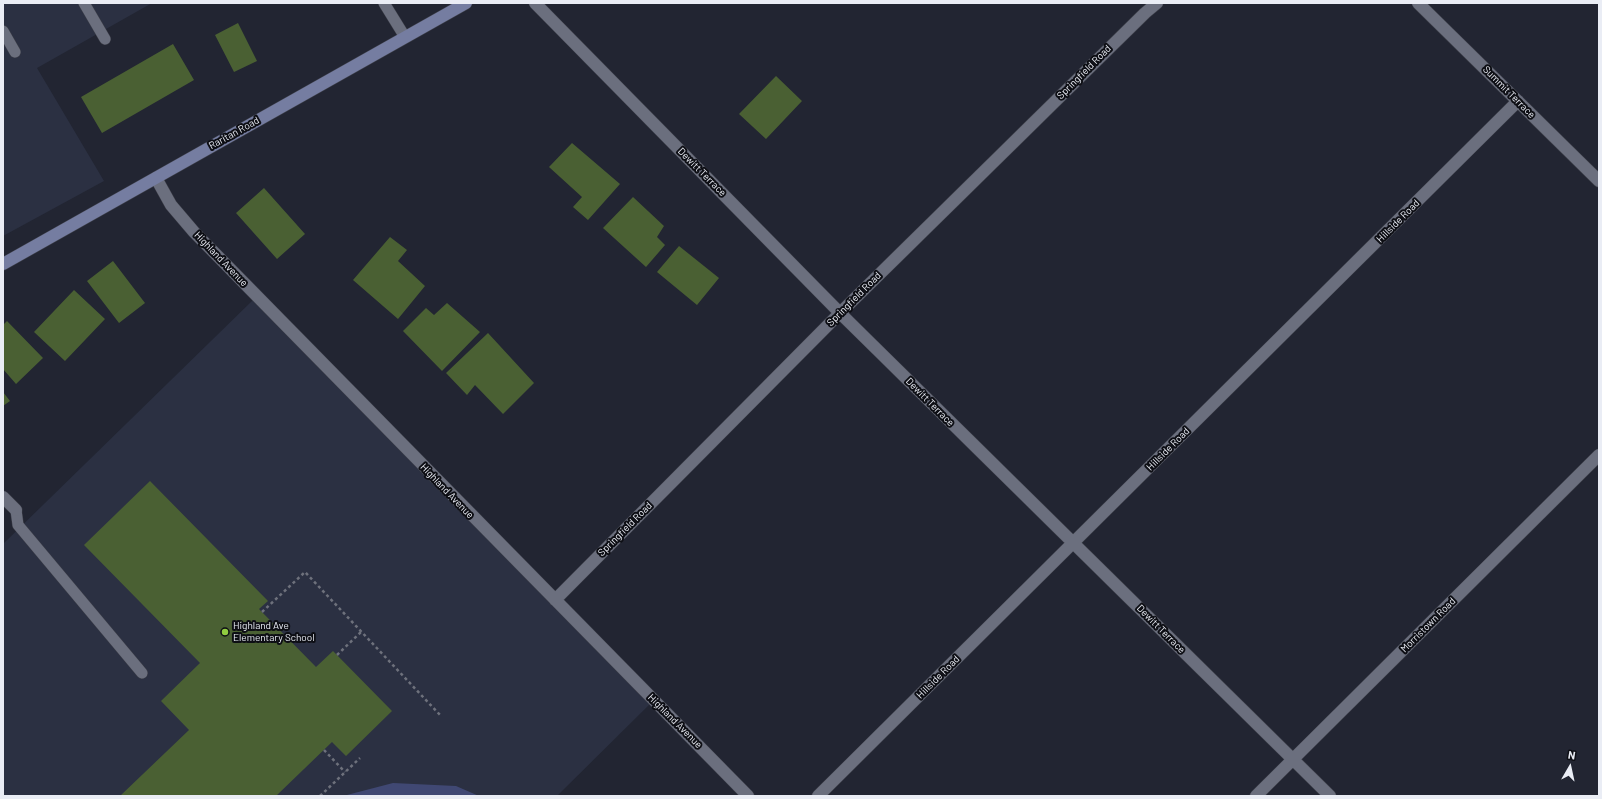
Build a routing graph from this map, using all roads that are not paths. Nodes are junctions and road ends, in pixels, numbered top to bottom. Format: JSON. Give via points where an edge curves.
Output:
{"nodes":[{"id":1,"x":84,"y":3,"type":"edge"},
{"id":2,"x":384,"y":3,"type":"edge"},
{"id":3,"x":466,"y":3,"type":"edge"},
{"id":4,"x":535,"y":3,"type":"edge"},
{"id":5,"x":1157,"y":3,"type":"edge"},
{"id":6,"x":1418,"y":3,"type":"edge"},
{"id":7,"x":3,"y":31,"type":"edge"},
{"id":8,"x":405,"y":37,"type":"junction"},
{"id":9,"x":105,"y":39,"type":"dead end"},
{"id":10,"x":15,"y":52,"type":"dead end"},
{"id":11,"x":1518,"y":101,"type":"junction"},
{"id":12,"x":156,"y":178,"type":"junction"},
{"id":13,"x":1599,"y":181,"type":"edge"},
{"id":14,"x":3,"y":264,"type":"edge"},
{"id":15,"x":840,"y":313,"type":"junction"},
{"id":16,"x":1599,"y":454,"type":"edge"},
{"id":17,"x":3,"y":497,"type":"edge"},
{"id":18,"x":16,"y":510,"type":"joint"},
{"id":19,"x":1074,"y":543,"type":"junction"},
{"id":20,"x":555,"y":600,"type":"junction"},
{"id":21,"x":142,"y":673,"type":"dead end"},
{"id":22,"x":1293,"y":759,"type":"junction"},
{"id":23,"x":748,"y":796,"type":"edge"},
{"id":24,"x":818,"y":796,"type":"edge"},
{"id":25,"x":1256,"y":796,"type":"edge"},
{"id":26,"x":1330,"y":796,"type":"edge"}],
"edges":[{"from":1,"to":9,"type":"lane"},
{"from":2,"to":8,"type":"lane"},
{"from":3,"to":8,"type":"main road","name":"Raritan Road"},
{"from":4,"to":15,"type":"street","name":"Dewitt Terrace"},
{"from":5,"to":15,"type":"street","name":"Springfield Road"},
{"from":6,"to":11,"type":"street","name":"Summit Terrace"},
{"from":7,"to":10,"type":"lane"},
{"from":8,"to":12,"type":"main road","name":"Raritan Road"},
{"from":11,"to":13,"type":"street","name":"Summit Terrace"},
{"from":11,"to":19,"type":"street","name":"Hillside Road"},
{"from":12,"to":14,"type":"main road","name":"Raritan Road"},
{"from":12,"to":20,"type":"street","name":"Highland Avenue","via":[[171,205],[194,232]]},
{"from":15,"to":19,"type":"street","name":"Dewitt Terrace"},
{"from":15,"to":20,"type":"street","name":"Springfield Road"},
{"from":16,"to":22,"type":"street","name":"Morristown Road"},
{"from":17,"to":18,"type":"street"},
{"from":18,"to":21,"type":"lane","via":[[18,525]]},
{"from":19,"to":22,"type":"street","name":"Dewitt Terrace"},
{"from":19,"to":24,"type":"street","name":"Hillside Road"},
{"from":20,"to":23,"type":"street","name":"Highland Avenue"},
{"from":22,"to":25,"type":"street","name":"Morristown Road"},
{"from":22,"to":26,"type":"street","name":"Dewitt Terrace"}]}
